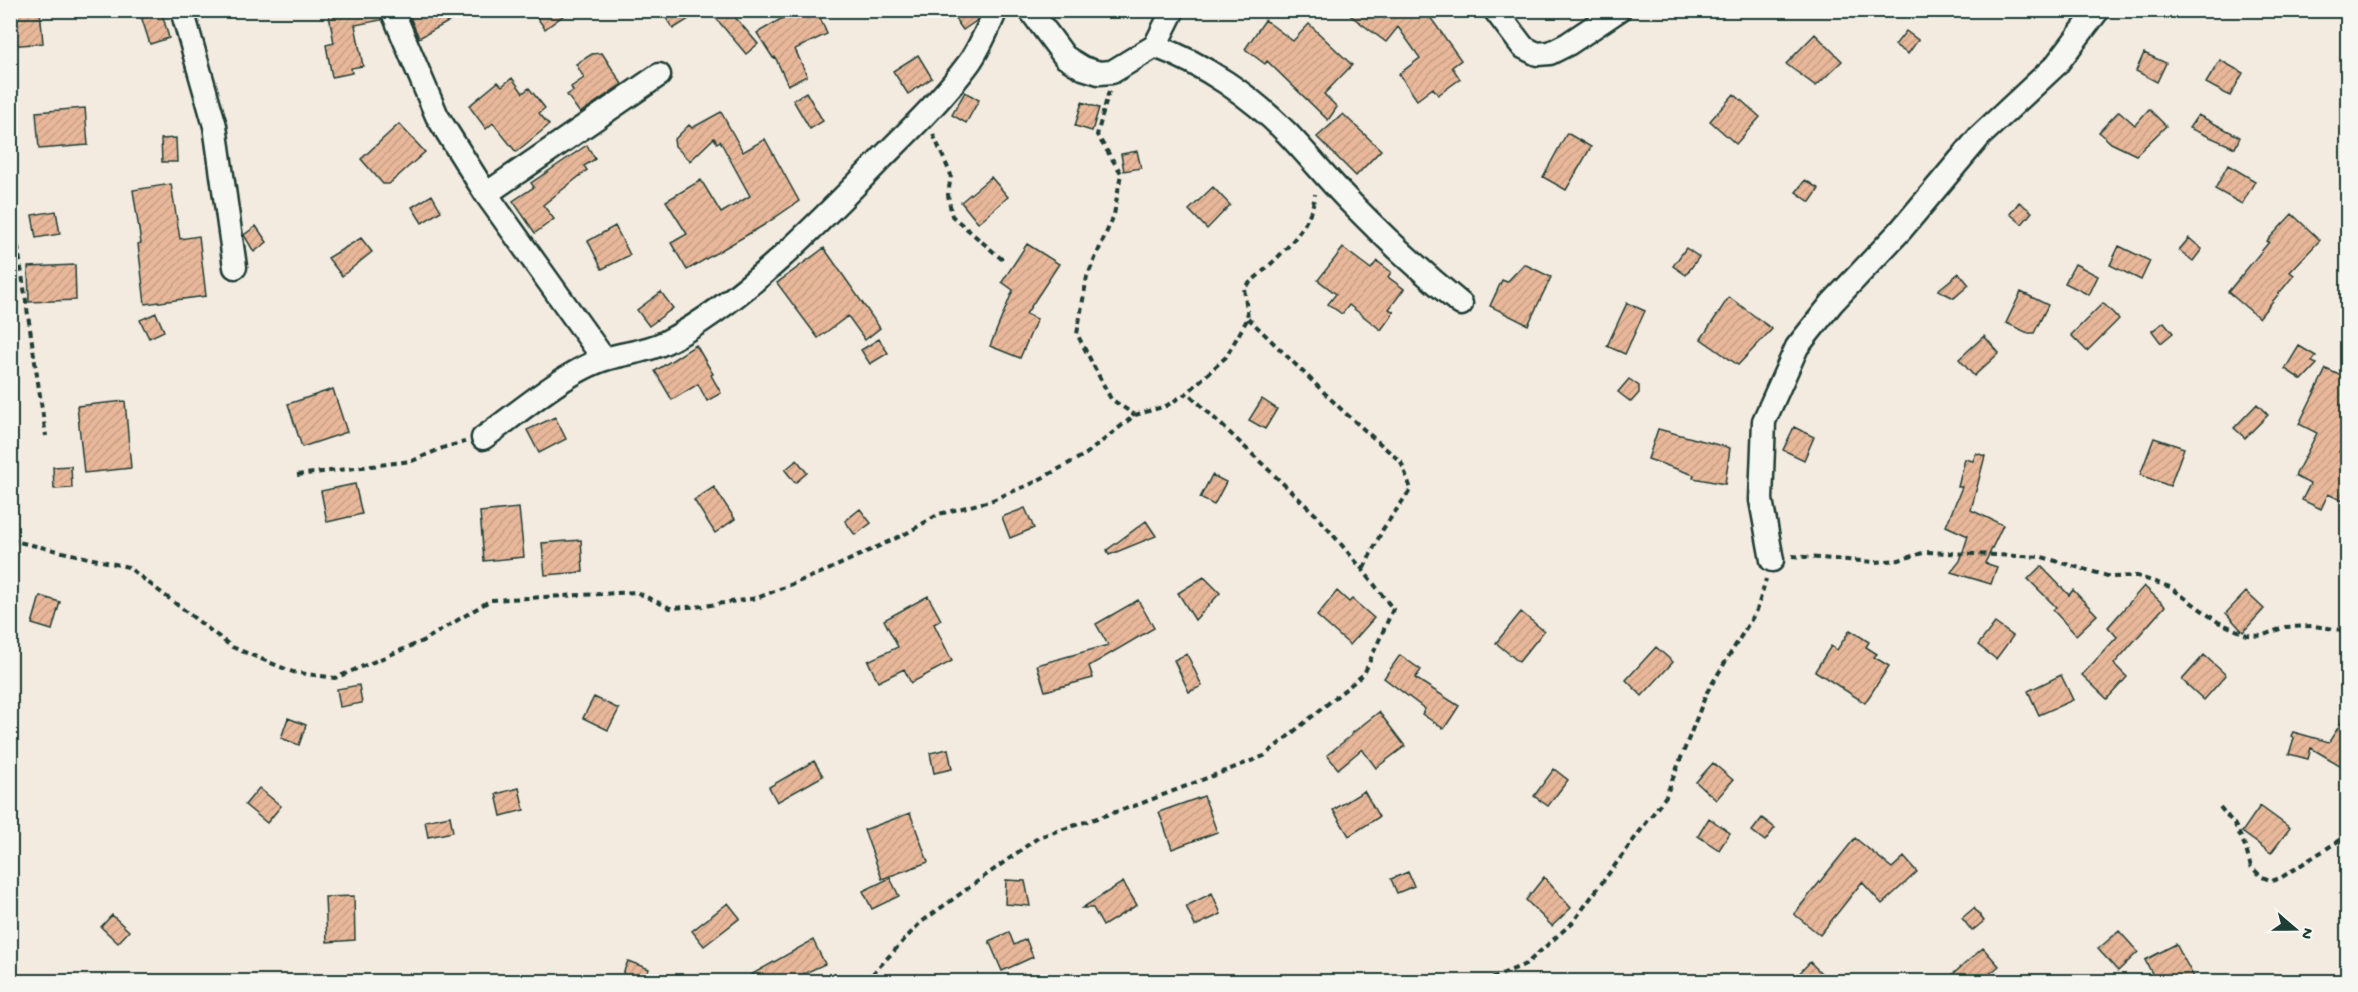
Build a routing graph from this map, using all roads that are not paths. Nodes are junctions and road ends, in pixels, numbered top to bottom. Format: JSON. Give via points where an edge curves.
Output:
{"nodes":[{"id":1,"x":182,"y":10,"type":"edge"},
{"id":2,"x":392,"y":10,"type":"edge"},
{"id":3,"x":996,"y":10,"type":"edge"},
{"id":4,"x":1030,"y":10,"type":"edge"},
{"id":5,"x":1173,"y":10,"type":"edge"},
{"id":6,"x":1495,"y":10,"type":"edge"},
{"id":7,"x":1619,"y":10,"type":"edge"},
{"id":8,"x":2098,"y":10,"type":"edge"},
{"id":9,"x":1155,"y":46,"type":"junction"},
{"id":10,"x":659,"y":75,"type":"dead end"},
{"id":11,"x":486,"y":194,"type":"junction"},
{"id":12,"x":235,"y":267,"type":"dead end"},
{"id":13,"x":1461,"y":304,"type":"dead end"},
{"id":14,"x":604,"y":359,"type":"junction"},
{"id":15,"x":483,"y":438,"type":"road end"},
{"id":16,"x":1772,"y":560,"type":"road end"}],
"edges":[{"from":1,"to":12,"type":"street","via":[[215,126]]},
{"from":2,"to":11,"type":"street","via":[[437,116]]},
{"from":3,"to":14,"type":"street","via":[[970,62],[924,115],[764,272],[703,320],[664,343]]},
{"from":4,"to":9,"type":"street","via":[[1065,57],[1091,71],[1112,72]]},
{"from":5,"to":9,"type":"street"},
{"from":6,"to":7,"type":"street","via":[[1523,46],[1537,54],[1550,53],[1568,44]]},
{"from":8,"to":16,"type":"street","via":[[2056,65],[1980,136],[1797,347],[1764,421],[1761,500]]},
{"from":9,"to":13,"type":"street","via":[[1181,55],[1250,99],[1286,131],[1351,204]]},
{"from":10,"to":11,"type":"street"},
{"from":11,"to":14,"type":"street"},
{"from":14,"to":15,"type":"street","via":[[565,379]]}]}
